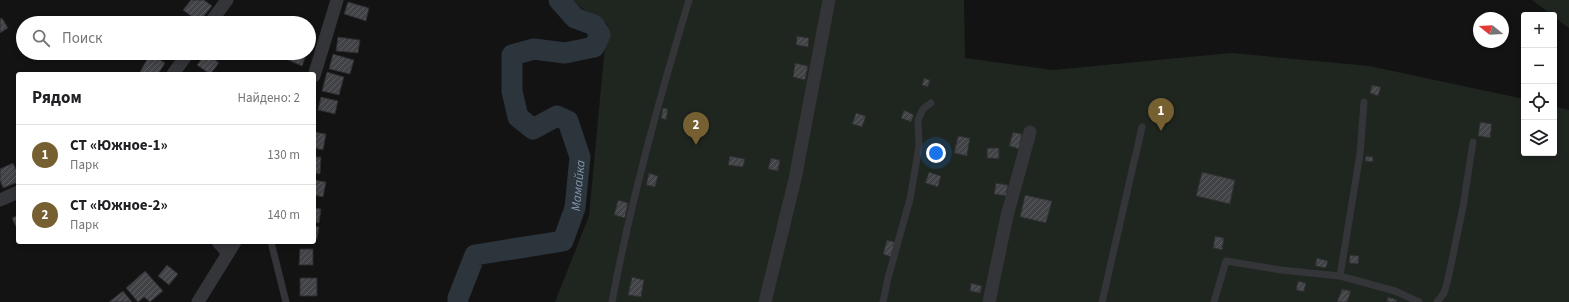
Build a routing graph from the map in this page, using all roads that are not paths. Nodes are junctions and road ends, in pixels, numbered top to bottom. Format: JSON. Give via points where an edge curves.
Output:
{"nodes":[{"id":1,"x":227,"y":0,"type":"edge"},
{"id":2,"x":337,"y":0,"type":"edge"},
{"id":3,"x":689,"y":0,"type":"edge"},
{"id":4,"x":829,"y":0,"type":"edge"},
{"id":5,"x":215,"y":16,"type":"edge"},
{"id":6,"x":183,"y":60,"type":"edge"},
{"id":7,"x":174,"y":72,"type":"edge"},
{"id":8,"x":315,"y":72,"type":"edge"},
{"id":9,"x":1364,"y":102,"type":"dead end"},
{"id":10,"x":932,"y":103,"type":"dead end"},
{"id":11,"x":1142,"y":127,"type":"dead end"},
{"id":12,"x":1030,"y":132,"type":"dead end"},
{"id":13,"x":1473,"y":142,"type":"dead end"},
{"id":14,"x":16,"y":193,"type":"edge"},
{"id":15,"x":0,"y":200,"type":"edge"},
{"id":16,"x":272,"y":244,"type":"edge"},
{"id":17,"x":231,"y":248,"type":"edge"},
{"id":18,"x":1340,"y":276,"type":"junction"},
{"id":19,"x":198,"y":302,"type":"edge"},
{"id":20,"x":286,"y":302,"type":"edge"},
{"id":21,"x":612,"y":302,"type":"edge"},
{"id":22,"x":765,"y":302,"type":"edge"},
{"id":23,"x":883,"y":302,"type":"edge"},
{"id":24,"x":989,"y":302,"type":"edge"},
{"id":25,"x":1102,"y":302,"type":"edge"},
{"id":26,"x":1214,"y":302,"type":"edge"},
{"id":27,"x":1420,"y":302,"type":"edge"},
{"id":28,"x":1437,"y":302,"type":"edge"}],
"edges":[{"from":1,"to":5,"type":"street"},
{"from":2,"to":8,"type":"street"},
{"from":3,"to":21,"type":"lane","via":[[642,167]]},
{"from":4,"to":22,"type":"street","via":[[795,178]]},
{"from":6,"to":7,"type":"street"},
{"from":9,"to":18,"type":"lane","via":[[1360,154]]},
{"from":10,"to":23,"type":"lane","via":[[923,109],[918,120],[919,146],[910,199]]},
{"from":11,"to":25,"type":"lane"},
{"from":12,"to":24,"type":"street","via":[[1006,216]]},
{"from":13,"to":28,"type":"lane","via":[[1448,279],[1444,293]]},
{"from":14,"to":15,"type":"street"},
{"from":16,"to":20,"type":"lane"},
{"from":17,"to":19,"type":"street"},
{"from":18,"to":26,"type":"lane","via":[[1226,261]]},
{"from":18,"to":27,"type":"lane","via":[[1395,291]]}]}
